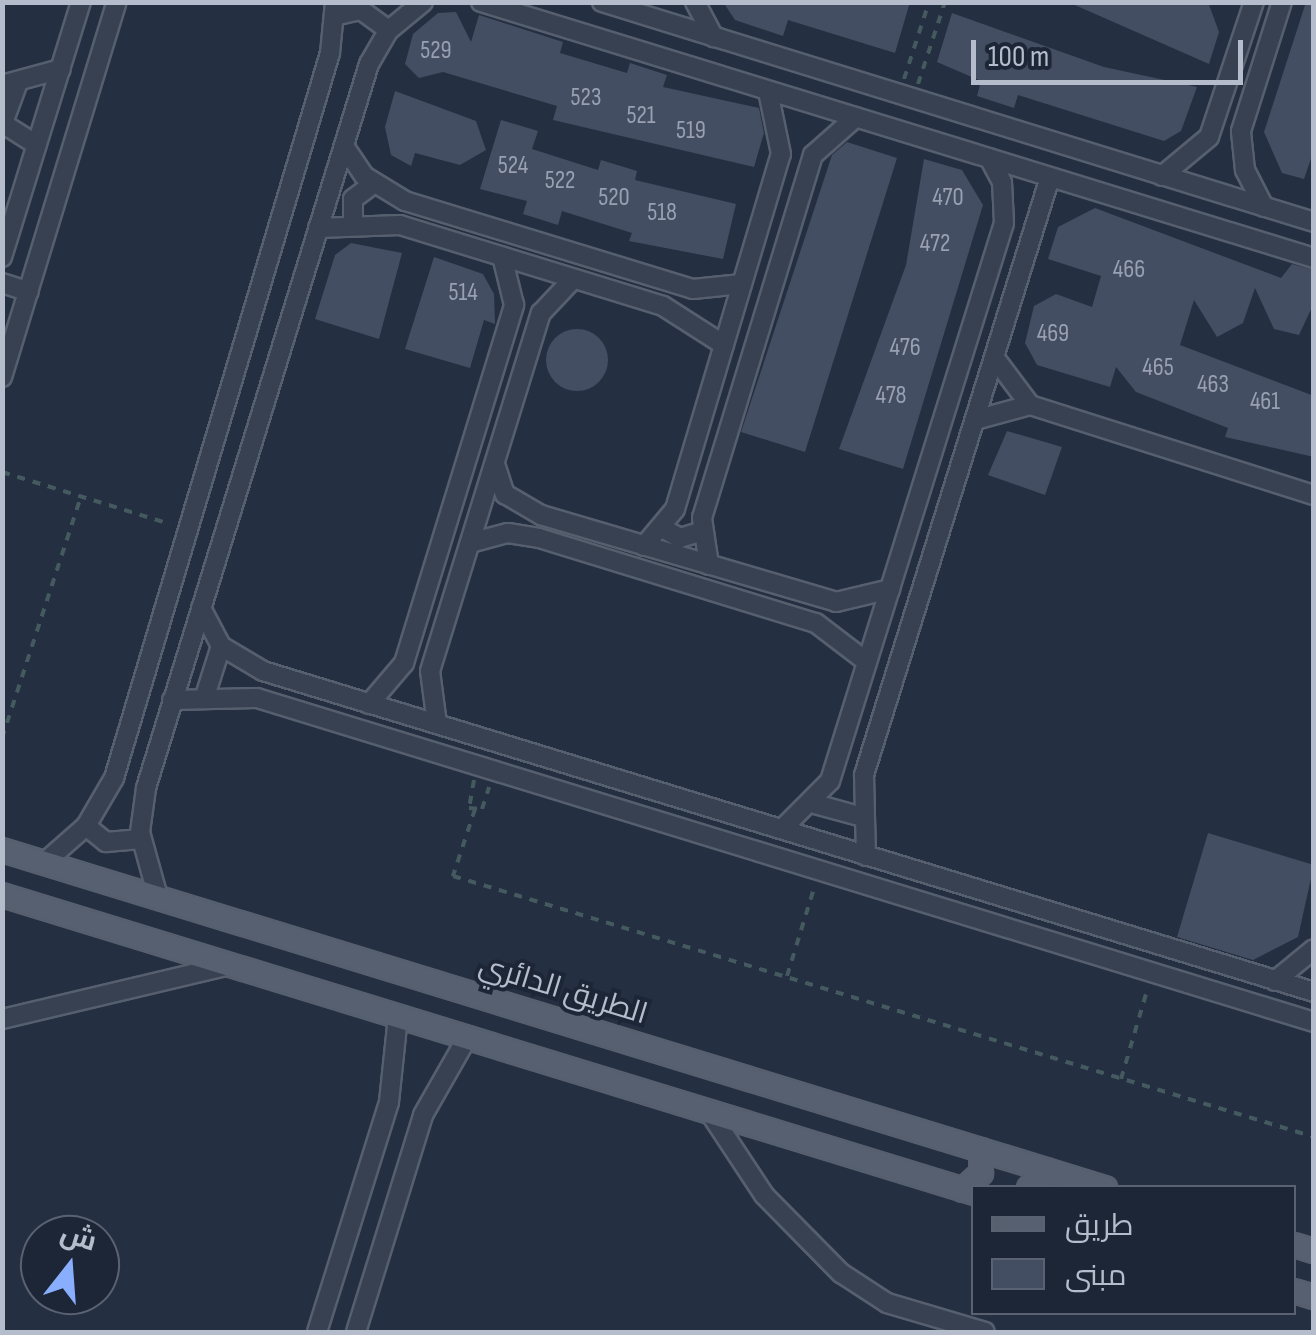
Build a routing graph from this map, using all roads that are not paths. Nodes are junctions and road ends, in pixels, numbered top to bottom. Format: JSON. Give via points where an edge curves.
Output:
{"nodes":[{"id":1,"x":82,"y":2,"type":"edge"},
{"id":2,"x":117,"y":2,"type":"edge"},
{"id":3,"x":423,"y":2,"type":"edge"},
{"id":4,"x":481,"y":2,"type":"edge"},
{"id":5,"x":602,"y":2,"type":"edge"},
{"id":6,"x":695,"y":2,"type":"edge"},
{"id":7,"x":1234,"y":2,"type":"edge"},
{"id":8,"x":1282,"y":2,"type":"edge"},
{"id":9,"x":518,"y":8,"type":"edge"},
{"id":10,"x":334,"y":9,"type":"edge"},
{"id":11,"x":1252,"y":11,"type":"edge"},
{"id":12,"x":389,"y":30,"type":"junction"},
{"id":13,"x":715,"y":38,"type":"junction"},
{"id":14,"x":62,"y":69,"type":"junction"},
{"id":15,"x":10,"y":85,"type":"edge"},
{"id":16,"x":768,"y":91,"type":"junction"},
{"id":17,"x":952,"y":111,"type":"junction"},
{"id":18,"x":856,"y":117,"type":"junction"},
{"id":19,"x":3,"y":123,"type":"edge"},
{"id":20,"x":1217,"y":124,"type":"junction"},
{"id":21,"x":1241,"y":131,"type":"junction"},
{"id":22,"x":942,"y":144,"type":"junction"},
{"id":23,"x":37,"y":145,"type":"junction"},
{"id":24,"x":344,"y":146,"type":"junction"},
{"id":25,"x":782,"y":146,"type":"junction"},
{"id":26,"x":813,"y":155,"type":"junction"},
{"id":27,"x":989,"y":158,"type":"junction"},
{"id":28,"x":1162,"y":176,"type":"junction"},
{"id":29,"x":1050,"y":177,"type":"junction"},
{"id":30,"x":373,"y":184,"type":"junction"},
{"id":31,"x":1264,"y":207,"type":"junction"},
{"id":32,"x":353,"y":222,"type":"junction"},
{"id":33,"x":1314,"y":222,"type":"edge"},
{"id":34,"x":1004,"y":223,"type":"junction"},
{"id":35,"x":318,"y":228,"type":"junction"},
{"id":36,"x":1033,"y":232,"type":"junction"},
{"id":37,"x":2,"y":256,"type":"edge"},
{"id":38,"x":502,"y":256,"type":"junction"},
{"id":39,"x":1314,"y":258,"type":"edge"},
{"id":40,"x":573,"y":278,"type":"junction"},
{"id":41,"x":2,"y":283,"type":"edge"},
{"id":42,"x":742,"y":284,"type":"junction"},
{"id":43,"x":693,"y":289,"type":"junction"},
{"id":44,"x":28,"y":292,"type":"junction"},
{"id":45,"x":514,"y":305,"type":"junction"},
{"id":46,"x":541,"y":313,"type":"junction"},
{"id":47,"x":684,"y":315,"type":"junction"},
{"id":48,"x":724,"y":346,"type":"junction"},
{"id":49,"x":994,"y":358,"type":"junction"},
{"id":50,"x":2,"y":377,"type":"edge"},
{"id":51,"x":1030,"y":405,"type":"junction"},
{"id":52,"x":975,"y":420,"type":"junction"},
{"id":53,"x":495,"y":463,"type":"junction"},
{"id":54,"x":1314,"y":496,"type":"edge"},
{"id":55,"x":515,"y":503,"type":"junction"},
{"id":56,"x":662,"y":528,"type":"junction"},
{"id":57,"x":700,"y":532,"type":"junction"},
{"id":58,"x":505,"y":533,"type":"junction"},
{"id":59,"x":186,"y":535,"type":"junction"},
{"id":60,"x":470,"y":543,"type":"junction"},
{"id":61,"x":644,"y":546,"type":"junction"},
{"id":62,"x":218,"y":552,"type":"junction"},
{"id":63,"x":710,"y":565,"type":"junction"},
{"id":64,"x":890,"y":589,"type":"junction"},
{"id":65,"x":836,"y":602,"type":"junction"},
{"id":66,"x":201,"y":608,"type":"junction"},
{"id":67,"x":829,"y":627,"type":"junction"},
{"id":68,"x":222,"y":646,"type":"junction"},
{"id":69,"x":867,"y":662,"type":"junction"},
{"id":70,"x":396,"y":680,"type":"junction"},
{"id":71,"x":427,"y":688,"type":"junction"},
{"id":72,"x":206,"y":693,"type":"junction"},
{"id":73,"x":172,"y":700,"type":"junction"},
{"id":74,"x":369,"y":704,"type":"junction"},
{"id":75,"x":437,"y":724,"type":"junction"},
{"id":76,"x":660,"y":792,"type":"junction"},
{"id":77,"x":815,"y":804,"type":"junction"},
{"id":78,"x":859,"y":816,"type":"junction"},
{"id":79,"x":650,"y":819,"type":"junction"},
{"id":80,"x":86,"y":826,"type":"junction"},
{"id":81,"x":782,"y":829,"type":"junction"},
{"id":82,"x":140,"y":840,"type":"junction"},
{"id":83,"x":2,"y":850,"type":"edge"},
{"id":84,"x":866,"y":856,"type":"junction"},
{"id":85,"x":44,"y":863,"type":"junction"},
{"id":86,"x":2,"y":895,"type":"edge"},
{"id":87,"x":158,"y":896,"type":"junction"},
{"id":88,"x":1311,"y":957,"type":"edge"},
{"id":89,"x":234,"y":964,"type":"junction"},
{"id":90,"x":1275,"y":981,"type":"junction"},
{"id":91,"x":1314,"y":992,"type":"edge"},
{"id":92,"x":398,"y":1016,"type":"junction"},
{"id":93,"x":2,"y":1020,"type":"edge"},
{"id":94,"x":1314,"y":1022,"type":"edge"},
{"id":95,"x":468,"y":1036,"type":"junction"},
{"id":96,"x":710,"y":1113,"type":"junction"},
{"id":97,"x":981,"y":1150,"type":"junction"},
{"id":98,"x":1047,"y":1170,"type":"junction"},
{"id":99,"x":972,"y":1185,"type":"edge"},
{"id":100,"x":1031,"y":1185,"type":"edge"},
{"id":101,"x":1095,"y":1185,"type":"edge"},
{"id":102,"x":968,"y":1191,"type":"edge"},
{"id":103,"x":317,"y":1332,"type":"edge"},
{"id":104,"x":356,"y":1332,"type":"edge"},
{"id":105,"x":984,"y":1332,"type":"edge"}],
"edges":[{"from":1,"to":14,"type":"street"},
{"from":2,"to":44,"type":"street"},
{"from":3,"to":12,"type":"street"},
{"from":4,"to":9,"type":"street"},
{"from":5,"to":13,"type":"street"},
{"from":6,"to":13,"type":"street"},
{"from":7,"to":11,"type":"street"},
{"from":8,"to":21,"type":"street"},
{"from":9,"to":16,"type":"street"},
{"from":10,"to":12,"type":"street","via":[[361,10]]},
{"from":10,"to":59,"type":"street"},
{"from":11,"to":20,"type":"street"},
{"from":12,"to":24,"type":"street"},
{"from":13,"to":17,"type":"street"},
{"from":14,"to":15,"type":"street"},
{"from":14,"to":23,"type":"street"},
{"from":15,"to":19,"type":"street"},
{"from":16,"to":18,"type":"street"},
{"from":16,"to":25,"type":"street"},
{"from":17,"to":22,"type":"street"},
{"from":17,"to":28,"type":"street"},
{"from":18,"to":22,"type":"street"},
{"from":18,"to":26,"type":"street"},
{"from":19,"to":23,"type":"street"},
{"from":20,"to":21,"type":"street"},
{"from":20,"to":28,"type":"street","via":[[1189,160]]},
{"from":21,"to":31,"type":"street","via":[[1244,170]]},
{"from":22,"to":27,"type":"street"},
{"from":23,"to":37,"type":"street"},
{"from":24,"to":30,"type":"street"},
{"from":24,"to":35,"type":"street"},
{"from":25,"to":26,"type":"street","via":[[800,142]]},
{"from":25,"to":42,"type":"street"},
{"from":26,"to":57,"type":"street"},
{"from":27,"to":29,"type":"street"},
{"from":27,"to":34,"type":"street","via":[[1005,195]]},
{"from":28,"to":31,"type":"street"},
{"from":29,"to":36,"type":"street"},
{"from":29,"to":39,"type":"street"},
{"from":30,"to":32,"type":"street","via":[[353,199]]},
{"from":30,"to":43,"type":"street"},
{"from":31,"to":33,"type":"street"},
{"from":32,"to":35,"type":"street"},
{"from":32,"to":38,"type":"street","via":[[400,225]]},
{"from":34,"to":36,"type":"street","via":[[1023,219]]},
{"from":34,"to":64,"type":"street"},
{"from":35,"to":62,"type":"street"},
{"from":36,"to":49,"type":"street"},
{"from":38,"to":40,"type":"street"},
{"from":38,"to":45,"type":"street"},
{"from":40,"to":46,"type":"street"},
{"from":40,"to":47,"type":"street"},
{"from":41,"to":44,"type":"street"},
{"from":42,"to":43,"type":"street"},
{"from":42,"to":48,"type":"street"},
{"from":43,"to":47,"type":"street","via":[[701,306]]},
{"from":44,"to":50,"type":"street"},
{"from":45,"to":46,"type":"street"},
{"from":45,"to":70,"type":"street"},
{"from":46,"to":53,"type":"street"},
{"from":47,"to":48,"type":"street"},
{"from":48,"to":56,"type":"street"},
{"from":49,"to":51,"type":"street"},
{"from":49,"to":52,"type":"street"},
{"from":51,"to":52,"type":"street"},
{"from":51,"to":54,"type":"street"},
{"from":52,"to":78,"type":"street"},
{"from":53,"to":55,"type":"street"},
{"from":53,"to":60,"type":"street"},
{"from":55,"to":58,"type":"street"},
{"from":55,"to":61,"type":"street"},
{"from":56,"to":57,"type":"street","via":[[680,538]]},
{"from":56,"to":61,"type":"street"},
{"from":57,"to":63,"type":"street"},
{"from":58,"to":60,"type":"street"},
{"from":58,"to":67,"type":"street"},
{"from":59,"to":62,"type":"street"},
{"from":59,"to":80,"type":"street","via":[[114,778]]},
{"from":60,"to":71,"type":"street"},
{"from":61,"to":63,"type":"street"},
{"from":62,"to":66,"type":"street"},
{"from":63,"to":65,"type":"street"},
{"from":64,"to":65,"type":"street"},
{"from":64,"to":69,"type":"street"},
{"from":65,"to":67,"type":"street"},
{"from":66,"to":68,"type":"street"},
{"from":66,"to":73,"type":"street"},
{"from":67,"to":69,"type":"street"},
{"from":68,"to":72,"type":"street"},
{"from":68,"to":74,"type":"street","via":[[264,671]]},
{"from":69,"to":77,"type":"street"},
{"from":70,"to":71,"type":"street","via":[[409,692]]},
{"from":70,"to":74,"type":"street"},
{"from":71,"to":75,"type":"street"},
{"from":72,"to":73,"type":"street"},
{"from":72,"to":79,"type":"street","via":[[257,698]]},
{"from":73,"to":82,"type":"street"},
{"from":74,"to":75,"type":"street"},
{"from":75,"to":76,"type":"street"},
{"from":76,"to":79,"type":"street"},
{"from":76,"to":81,"type":"street"},
{"from":77,"to":78,"type":"street"},
{"from":77,"to":81,"type":"street"},
{"from":78,"to":84,"type":"street"},
{"from":79,"to":94,"type":"street"},
{"from":80,"to":82,"type":"street","via":[[106,842]]},
{"from":80,"to":85,"type":"street"},
{"from":81,"to":84,"type":"street"},
{"from":82,"to":87,"type":"street"},
{"from":83,"to":85,"type":"main road","name":"الطريق الدائري"},
{"from":84,"to":90,"type":"street"},
{"from":85,"to":87,"type":"main road","name":"الطريق الدائري"},
{"from":86,"to":89,"type":"main road"},
{"from":87,"to":97,"type":"main road","name":"الطريق الدائري"},
{"from":88,"to":90,"type":"street"},
{"from":89,"to":92,"type":"main road"},
{"from":89,"to":93,"type":"street"},
{"from":90,"to":91,"type":"street"},
{"from":92,"to":95,"type":"main road"},
{"from":92,"to":103,"type":"street","via":[[392,1092]]},
{"from":95,"to":96,"type":"main road"},
{"from":95,"to":104,"type":"street","via":[[422,1115]]},
{"from":96,"to":102,"type":"main road"},
{"from":96,"to":105,"type":"street","via":[[764,1195],[841,1273],[887,1303]]},
{"from":97,"to":98,"type":"main road","name":"الطريق الدائري"},
{"from":97,"to":99,"type":"main road","via":[[981,1173]]},
{"from":98,"to":100,"type":"main road"},
{"from":98,"to":101,"type":"main road","name":"الطريق الدائري"}]}
